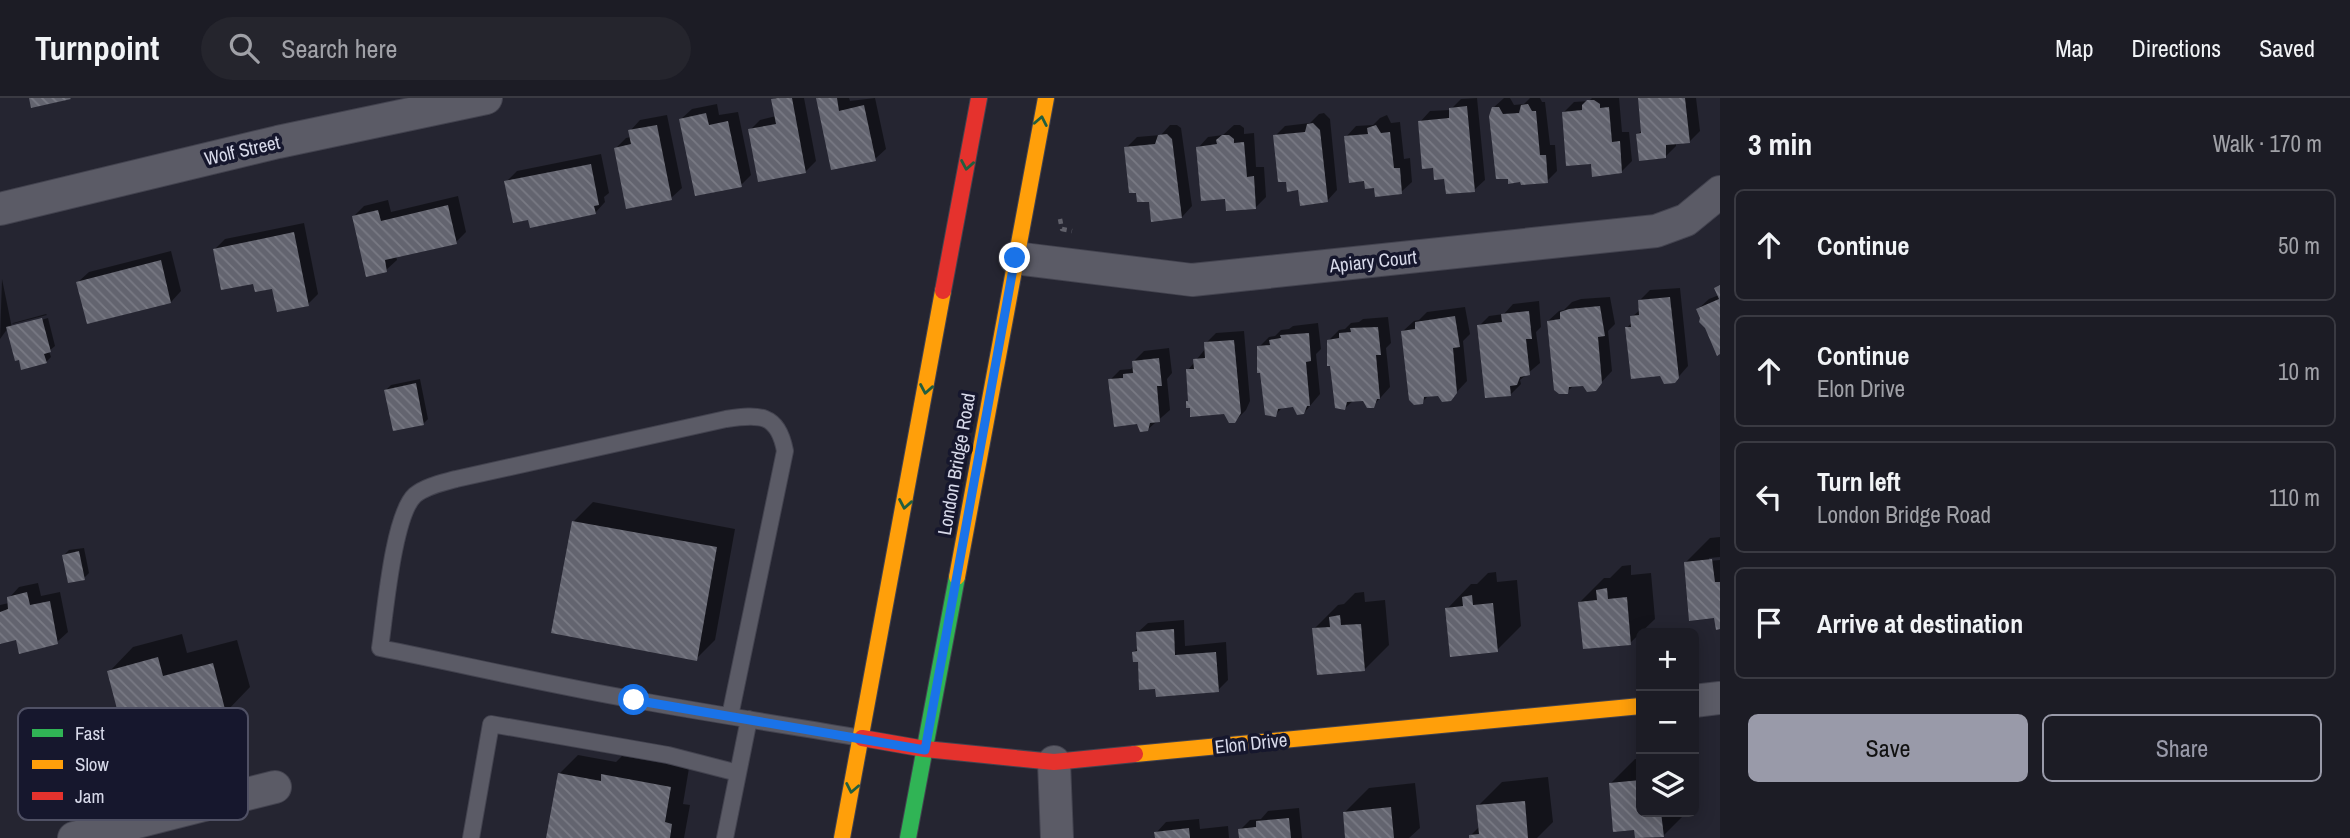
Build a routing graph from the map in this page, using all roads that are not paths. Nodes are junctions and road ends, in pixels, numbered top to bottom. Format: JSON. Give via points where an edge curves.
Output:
{"nodes":[{"id":1,"x":486,"y":98,"type":"edge"},
{"id":2,"x":979,"y":98,"type":"edge"},
{"id":3,"x":1046,"y":98,"type":"edge"},
{"id":4,"x":1720,"y":192,"type":"edge"},
{"id":5,"x":0,"y":209,"type":"edge"},
{"id":6,"x":1015,"y":258,"type":"junction"},
{"id":7,"x":1720,"y":698,"type":"edge"},
{"id":8,"x":1699,"y":700,"type":"edge"},
{"id":9,"x":1636,"y":706,"type":"edge"},
{"id":10,"x":730,"y":716,"type":"junction"},
{"id":11,"x":749,"y":719,"type":"junction"},
{"id":12,"x":862,"y":738,"type":"junction"},
{"id":13,"x":925,"y":750,"type":"junction"},
{"id":14,"x":1054,"y":762,"type":"junction"},
{"id":15,"x":738,"y":773,"type":"junction"},
{"id":16,"x":275,"y":787,"type":"dead end"},
{"id":17,"x":248,"y":794,"type":"edge"},
{"id":18,"x":145,"y":820,"type":"edge"},
{"id":19,"x":74,"y":838,"type":"edge"},
{"id":20,"x":471,"y":838,"type":"edge"},
{"id":21,"x":725,"y":838,"type":"edge"},
{"id":22,"x":842,"y":838,"type":"edge"},
{"id":23,"x":908,"y":838,"type":"edge"},
{"id":24,"x":1057,"y":838,"type":"edge"}],
"edges":[{"from":1,"to":5,"type":"street","name":"Wolf Street"},
{"from":2,"to":12,"type":"main road","one_way":true},
{"from":6,"to":3,"type":"main road","name":"London Bridge Road","one_way":true},
{"from":4,"to":6,"type":"street","name":"Apiary Court","via":[[1686,220],[1656,231],[1192,280]]},
{"from":6,"to":13,"type":"main road","name":"London Bridge Road"},
{"from":7,"to":8,"type":"street"},
{"from":9,"to":14,"type":"main road","name":"Elon Drive"},
{"from":10,"to":10,"type":"lane","via":[[380,648],[398,526],[406,506],[429,487],[456,479],[726,419],[750,415],[773,423],[782,435],[785,451]]},
{"from":10,"to":11,"type":"lane"},
{"from":11,"to":12,"type":"lane"},
{"from":11,"to":15,"type":"lane"},
{"from":12,"to":13,"type":"main road","name":"Elon Drive"},
{"from":12,"to":22,"type":"main road","one_way":true},
{"from":13,"to":14,"type":"main road","name":"Elon Drive"},
{"from":13,"to":23,"type":"main road","name":"London Bridge Road"},
{"from":14,"to":24,"type":"street"},
{"from":15,"to":20,"type":"lane","via":[[668,755],[491,724]]},
{"from":15,"to":21,"type":"lane"},
{"from":16,"to":17,"type":"street"},
{"from":18,"to":19,"type":"street"}]}
